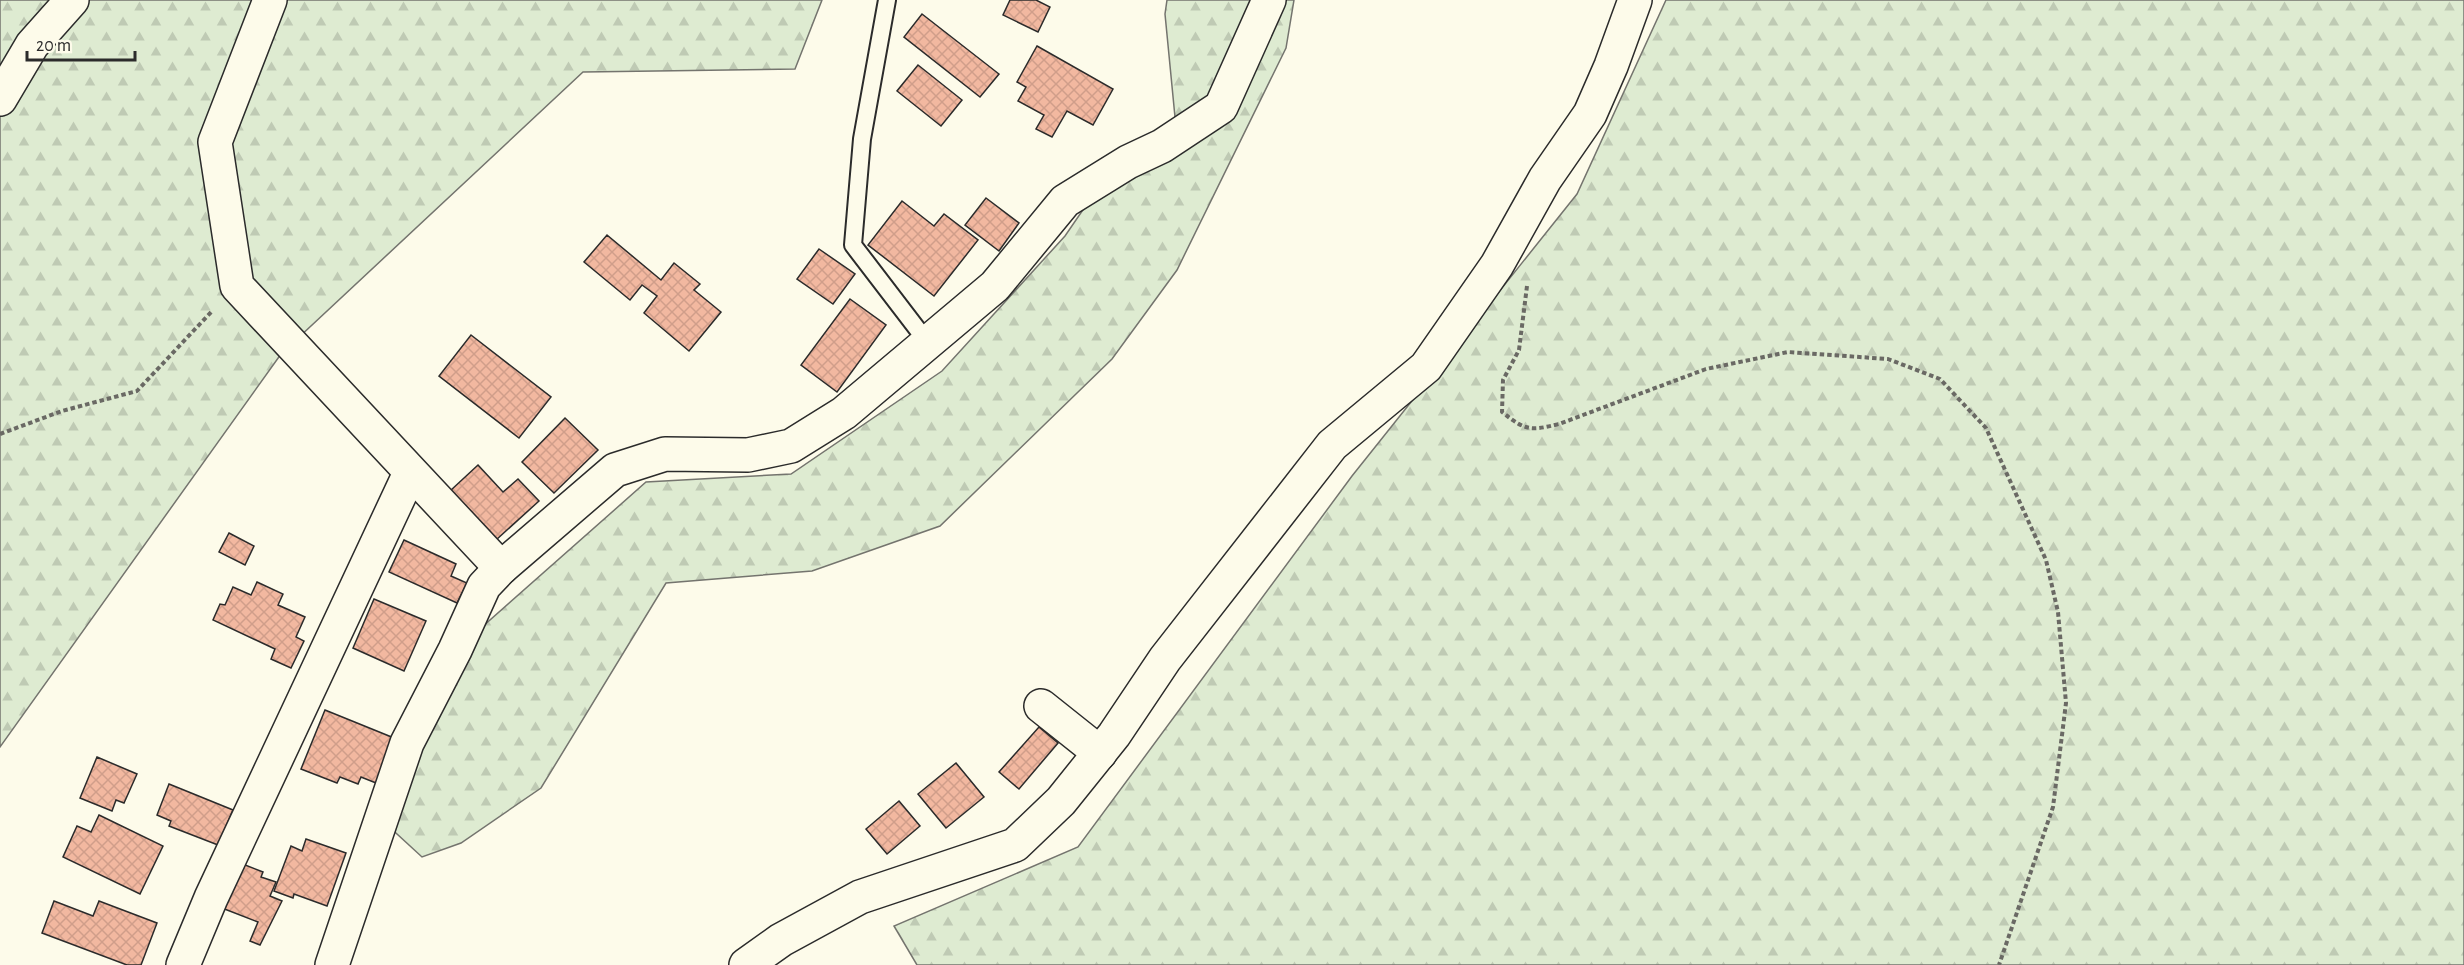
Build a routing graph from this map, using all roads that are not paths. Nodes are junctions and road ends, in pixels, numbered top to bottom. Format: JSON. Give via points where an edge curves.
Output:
{"nodes":[{"id":1,"x":72,"y":0,"type":"edge"},
{"id":2,"x":270,"y":0,"type":"edge"},
{"id":3,"x":887,"y":0,"type":"edge"},
{"id":4,"x":1269,"y":0,"type":"edge"},
{"id":5,"x":1635,"y":0,"type":"edge"},
{"id":6,"x":0,"y":99,"type":"edge"},
{"id":7,"x":928,"y":343,"type":"junction"},
{"id":8,"x":410,"y":473,"type":"junction"},
{"id":9,"x":501,"y":568,"type":"junction"},
{"id":10,"x":1041,"y":706,"type":"dead end"},
{"id":11,"x":1100,"y":753,"type":"junction"},
{"id":12,"x":183,"y":965,"type":"edge"},
{"id":13,"x":333,"y":965,"type":"edge"},
{"id":14,"x":746,"y":965,"type":"edge"}],
"edges":[{"from":1,"to":6,"type":"street","via":[[32,45]]},
{"from":2,"to":8,"type":"street","via":[[215,141],[237,286]]},
{"from":3,"to":7,"type":"lane","via":[[862,139],[854,245]]},
{"from":4,"to":7,"type":"street","via":[[1221,107],[1065,201],[995,286]]},
{"from":5,"to":11,"type":"street","via":[[1590,114],[1545,179],[1497,265],[1426,367],[1324,453],[1165,659]]},
{"from":7,"to":9,"type":"street","via":[[844,413],[791,446],[748,455],[665,454],[615,470]]},
{"from":8,"to":9,"type":"street"},
{"from":8,"to":12,"type":"street"},
{"from":9,"to":13,"type":"street","via":[[484,586],[407,743]]},
{"from":10,"to":11,"type":"street"},
{"from":11,"to":14,"type":"street","via":[[1061,801],[1015,845],[860,897],[781,940]]}]}
